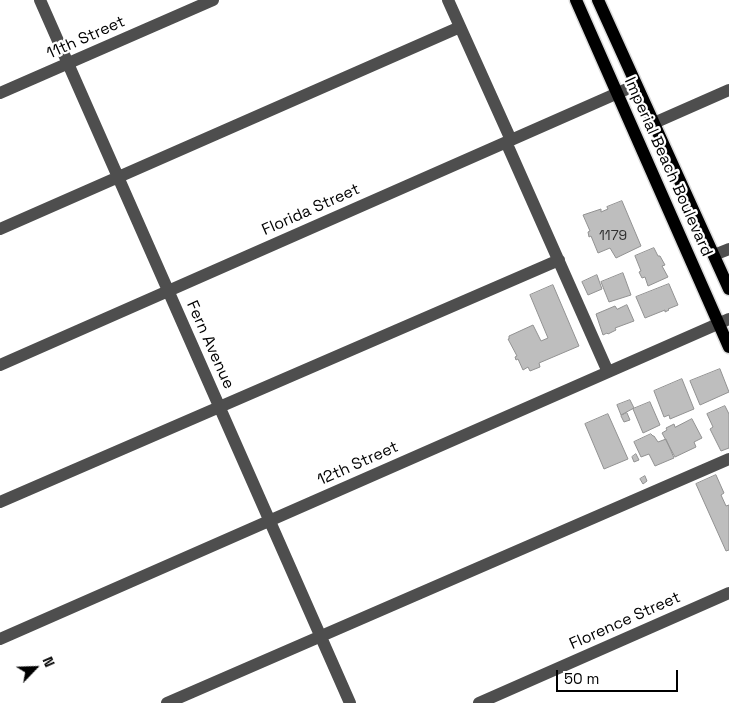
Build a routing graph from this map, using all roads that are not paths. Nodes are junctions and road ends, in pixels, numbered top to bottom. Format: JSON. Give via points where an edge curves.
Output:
{"nodes":[{"id":1,"x":40,"y":0,"type":"edge"},
{"id":2,"x":213,"y":0,"type":"edge"},
{"id":3,"x":448,"y":0,"type":"edge"},
{"id":4,"x":576,"y":0,"type":"edge"},
{"id":5,"x":598,"y":0,"type":"edge"},
{"id":6,"x":460,"y":26,"type":"junction"},
{"id":7,"x":68,"y":63,"type":"junction"},
{"id":8,"x":636,"y":85,"type":"junction"},
{"id":9,"x":729,"y":90,"type":"edge"},
{"id":10,"x":0,"y":93,"type":"edge"},
{"id":11,"x":618,"y":93,"type":"junction"},
{"id":12,"x":654,"y":123,"type":"junction"},
{"id":13,"x":509,"y":141,"type":"junction"},
{"id":14,"x":118,"y":177,"type":"junction"},
{"id":15,"x":0,"y":229,"type":"edge"},
{"id":16,"x":729,"y":249,"type":"edge"},
{"id":17,"x":714,"y":256,"type":"junction"},
{"id":18,"x":559,"y":260,"type":"junction"},
{"id":19,"x":729,"y":289,"type":"edge"},
{"id":20,"x":168,"y":291,"type":"junction"},
{"id":21,"x":724,"y":321,"type":"edge"},
{"id":22,"x":729,"y":347,"type":"edge"},
{"id":23,"x":0,"y":365,"type":"edge"},
{"id":24,"x":608,"y":372,"type":"junction"},
{"id":25,"x":219,"y":406,"type":"junction"},
{"id":26,"x":729,"y":459,"type":"edge"},
{"id":27,"x":0,"y":502,"type":"edge"},
{"id":28,"x":269,"y":521,"type":"junction"},
{"id":29,"x":729,"y":593,"type":"edge"},
{"id":30,"x":320,"y":636,"type":"junction"},
{"id":31,"x":0,"y":639,"type":"edge"},
{"id":32,"x":167,"y":703,"type":"edge"},
{"id":33,"x":350,"y":703,"type":"edge"},
{"id":34,"x":479,"y":703,"type":"edge"}],
"edges":[{"from":1,"to":7,"type":"street","name":"Fern Avenue"},
{"from":2,"to":7,"type":"street","name":"11th Street"},
{"from":3,"to":6,"type":"street"},
{"from":4,"to":11,"type":"main road","name":"Imperial Beach Boulevard"},
{"from":5,"to":8,"type":"main road","name":"Imperial Beach Boulevard"},
{"from":6,"to":13,"type":"street"},
{"from":6,"to":14,"type":"street"},
{"from":7,"to":10,"type":"street","name":"11th Street"},
{"from":7,"to":14,"type":"street","name":"Fern Avenue"},
{"from":8,"to":11,"type":"street","name":"Florida Street"},
{"from":8,"to":12,"type":"main road","name":"Imperial Beach Boulevard"},
{"from":9,"to":12,"type":"street"},
{"from":11,"to":13,"type":"street","name":"Florida Street"},
{"from":11,"to":21,"type":"main road","name":"Imperial Beach Boulevard"},
{"from":12,"to":17,"type":"main road","name":"Imperial Beach Boulevard"},
{"from":13,"to":18,"type":"street"},
{"from":13,"to":20,"type":"street","name":"Florida Street"},
{"from":14,"to":15,"type":"street"},
{"from":14,"to":20,"type":"street","name":"Fern Avenue"},
{"from":16,"to":17,"type":"street"},
{"from":17,"to":19,"type":"main road","name":"Imperial Beach Boulevard"},
{"from":18,"to":24,"type":"street"},
{"from":18,"to":25,"type":"street"},
{"from":20,"to":23,"type":"street","name":"Florida Street"},
{"from":20,"to":25,"type":"street","name":"Fern Avenue"},
{"from":21,"to":22,"type":"main road","name":"Imperial Beach Boulevard"},
{"from":21,"to":24,"type":"street","name":"12th Street"},
{"from":24,"to":28,"type":"street","name":"12th Street"},
{"from":25,"to":27,"type":"street"},
{"from":25,"to":28,"type":"street","name":"Fern Avenue"},
{"from":26,"to":30,"type":"street"},
{"from":28,"to":30,"type":"street","name":"Fern Avenue"},
{"from":28,"to":31,"type":"street","name":"12th Street"},
{"from":29,"to":34,"type":"street","name":"Florence Street"},
{"from":30,"to":32,"type":"street"},
{"from":30,"to":33,"type":"street","name":"Fern Avenue"}]}
